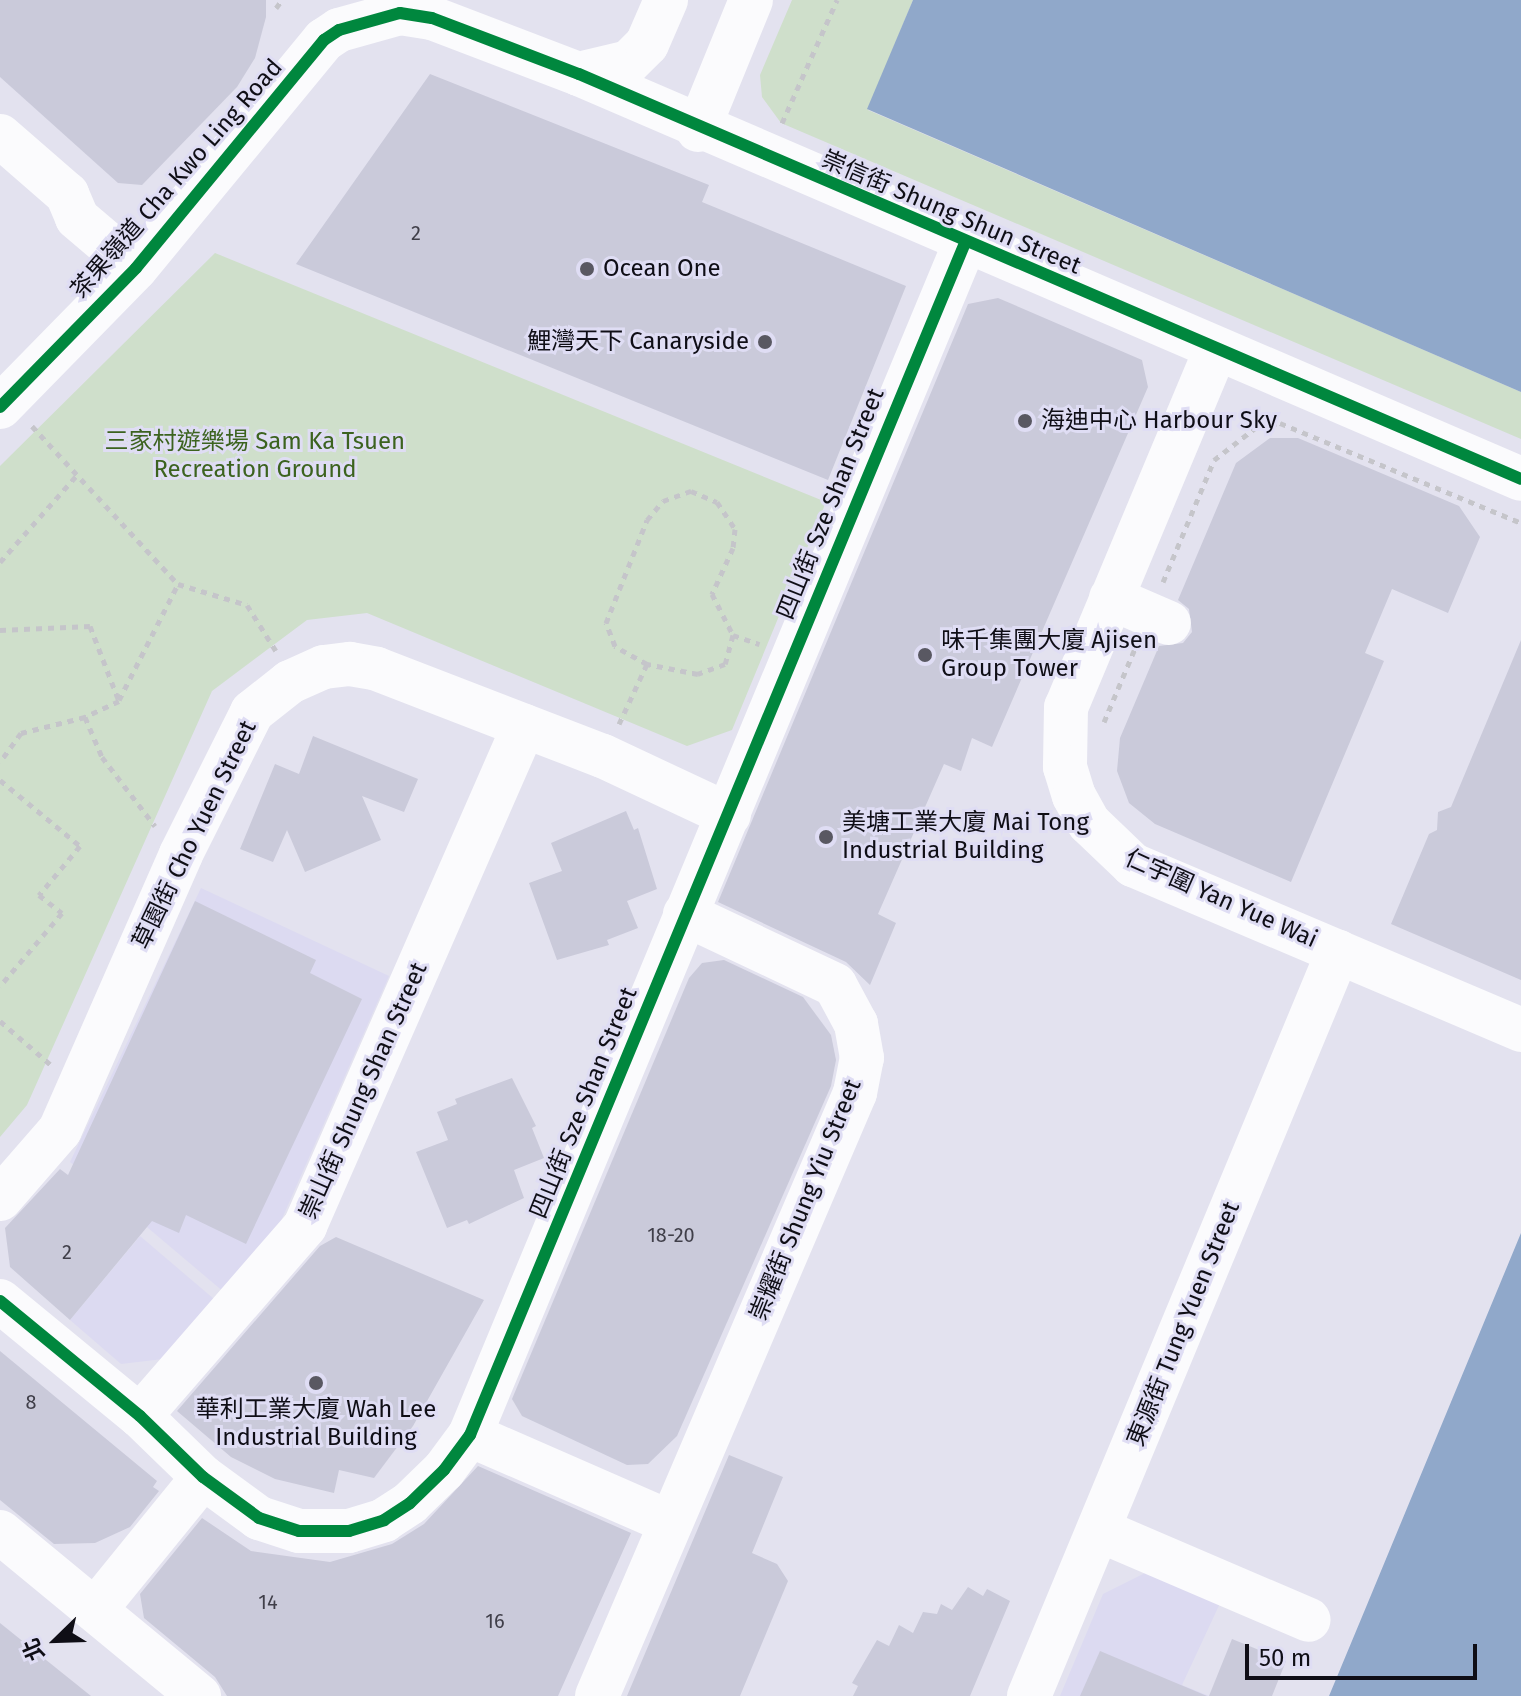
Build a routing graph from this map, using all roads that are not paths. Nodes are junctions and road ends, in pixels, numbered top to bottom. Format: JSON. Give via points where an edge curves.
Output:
{"nodes":[{"id":1,"x":666,"y":0,"type":"edge"},
{"id":2,"x":751,"y":0,"type":"edge"},
{"id":3,"x":349,"y":12,"type":"edge"},
{"id":4,"x":579,"y":74,"type":"junction"},
{"id":5,"x":698,"y":130,"type":"junction"},
{"id":6,"x":0,"y":136,"type":"edge"},
{"id":7,"x":965,"y":243,"type":"junction"},
{"id":8,"x":143,"y":258,"type":"junction"},
{"id":9,"x":1216,"y":349,"type":"junction"},
{"id":10,"x":16,"y":416,"type":"edge"},
{"id":11,"x":1521,"y":479,"type":"edge"},
{"id":12,"x":524,"y":726,"type":"junction"},
{"id":13,"x":729,"y":815,"type":"junction"},
{"id":14,"x":685,"y":914,"type":"junction"},
{"id":15,"x":1338,"y":952,"type":"junction"},
{"id":16,"x":1521,"y":1030,"type":"edge"},
{"id":17,"x":0,"y":1199,"type":"edge"},
{"id":18,"x":0,"y":1301,"type":"edge"},
{"id":19,"x":140,"y":1416,"type":"junction"},
{"id":20,"x":470,"y":1435,"type":"junction"},
{"id":21,"x":203,"y":1477,"type":"junction"},
{"id":22,"x":671,"y":1523,"type":"junction"},
{"id":23,"x":1099,"y":1530,"type":"junction"},
{"id":24,"x":0,"y":1532,"type":"edge"},
{"id":25,"x":95,"y":1610,"type":"junction"},
{"id":26,"x":1309,"y":1620,"type":"dead end"},
{"id":27,"x":199,"y":1696,"type":"edge"},
{"id":28,"x":597,"y":1696,"type":"edge"},
{"id":29,"x":1029,"y":1696,"type":"edge"}],
"edges":[{"from":1,"to":4,"type":"street","via":[[647,44],[629,62]]},
{"from":2,"to":5,"type":"street"},
{"from":3,"to":4,"type":"street","name":"崇信街 Shung Shun Street","via":[[432,18]]},
{"from":3,"to":8,"type":"street","name":"茶果嶺道 Cha Kwo Ling Road"},
{"from":4,"to":5,"type":"street","name":"崇信街 Shung Shun Street"},
{"from":5,"to":7,"type":"street","name":"崇信街 Shung Shun Street"},
{"from":6,"to":8,"type":"street","via":[[67,194],[77,218]]},
{"from":7,"to":9,"type":"street","name":"崇信街 Shung Shun Street"},
{"from":7,"to":13,"type":"street","name":"四山街 Sze Shan Street"},
{"from":8,"to":10,"type":"street","name":"茶果嶺道 Cha Kwo Ling Road"},
{"from":9,"to":11,"type":"street","name":"崇信街 Shung Shun Street"},
{"from":9,"to":15,"type":"street","name":"仁宇圍 Yan Yue Wai","via":[[1143,612],[1066,707],[1065,767],[1089,823],[1133,865]]},
{"from":12,"to":13,"type":"street","name":"草園街 Cho Yuen Street"},
{"from":12,"to":17,"type":"street","name":"草園街 Cho Yuen Street","via":[[377,669],[350,664],[324,667],[290,682],[252,712],[181,854],[60,1130]]},
{"from":12,"to":19,"type":"street","name":"崇山街 Shung Shan Street","via":[[305,1226]]},
{"from":13,"to":14,"type":"street","name":"四山街 Sze Shan Street"},
{"from":14,"to":20,"type":"street","name":"四山街 Sze Shan Street"},
{"from":14,"to":22,"type":"street","name":"崇耀街 Shung Yiu Street","via":[[835,985],[856,1024],[862,1058],[855,1093]]},
{"from":15,"to":16,"type":"street","name":"仁宇圍 Yan Yue Wai"},
{"from":15,"to":23,"type":"street","name":"東源街 Tung Yuen Street"},
{"from":18,"to":19,"type":"street","name":"四山街 Sze Shan Street"},
{"from":19,"to":21,"type":"street","name":"四山街 Sze Shan Street"},
{"from":20,"to":21,"type":"street","name":"四山街 Sze Shan Street","via":[[410,1503],[384,1520],[349,1531],[299,1531],[259,1518]]},
{"from":20,"to":22,"type":"street"},
{"from":21,"to":25,"type":"street"},
{"from":22,"to":28,"type":"street","name":"崇耀街 Shung Yiu Street"},
{"from":23,"to":26,"type":"street"},
{"from":23,"to":29,"type":"street","name":"東源街 Tung Yuen Street"},
{"from":24,"to":25,"type":"street"},
{"from":25,"to":27,"type":"street"}]}
